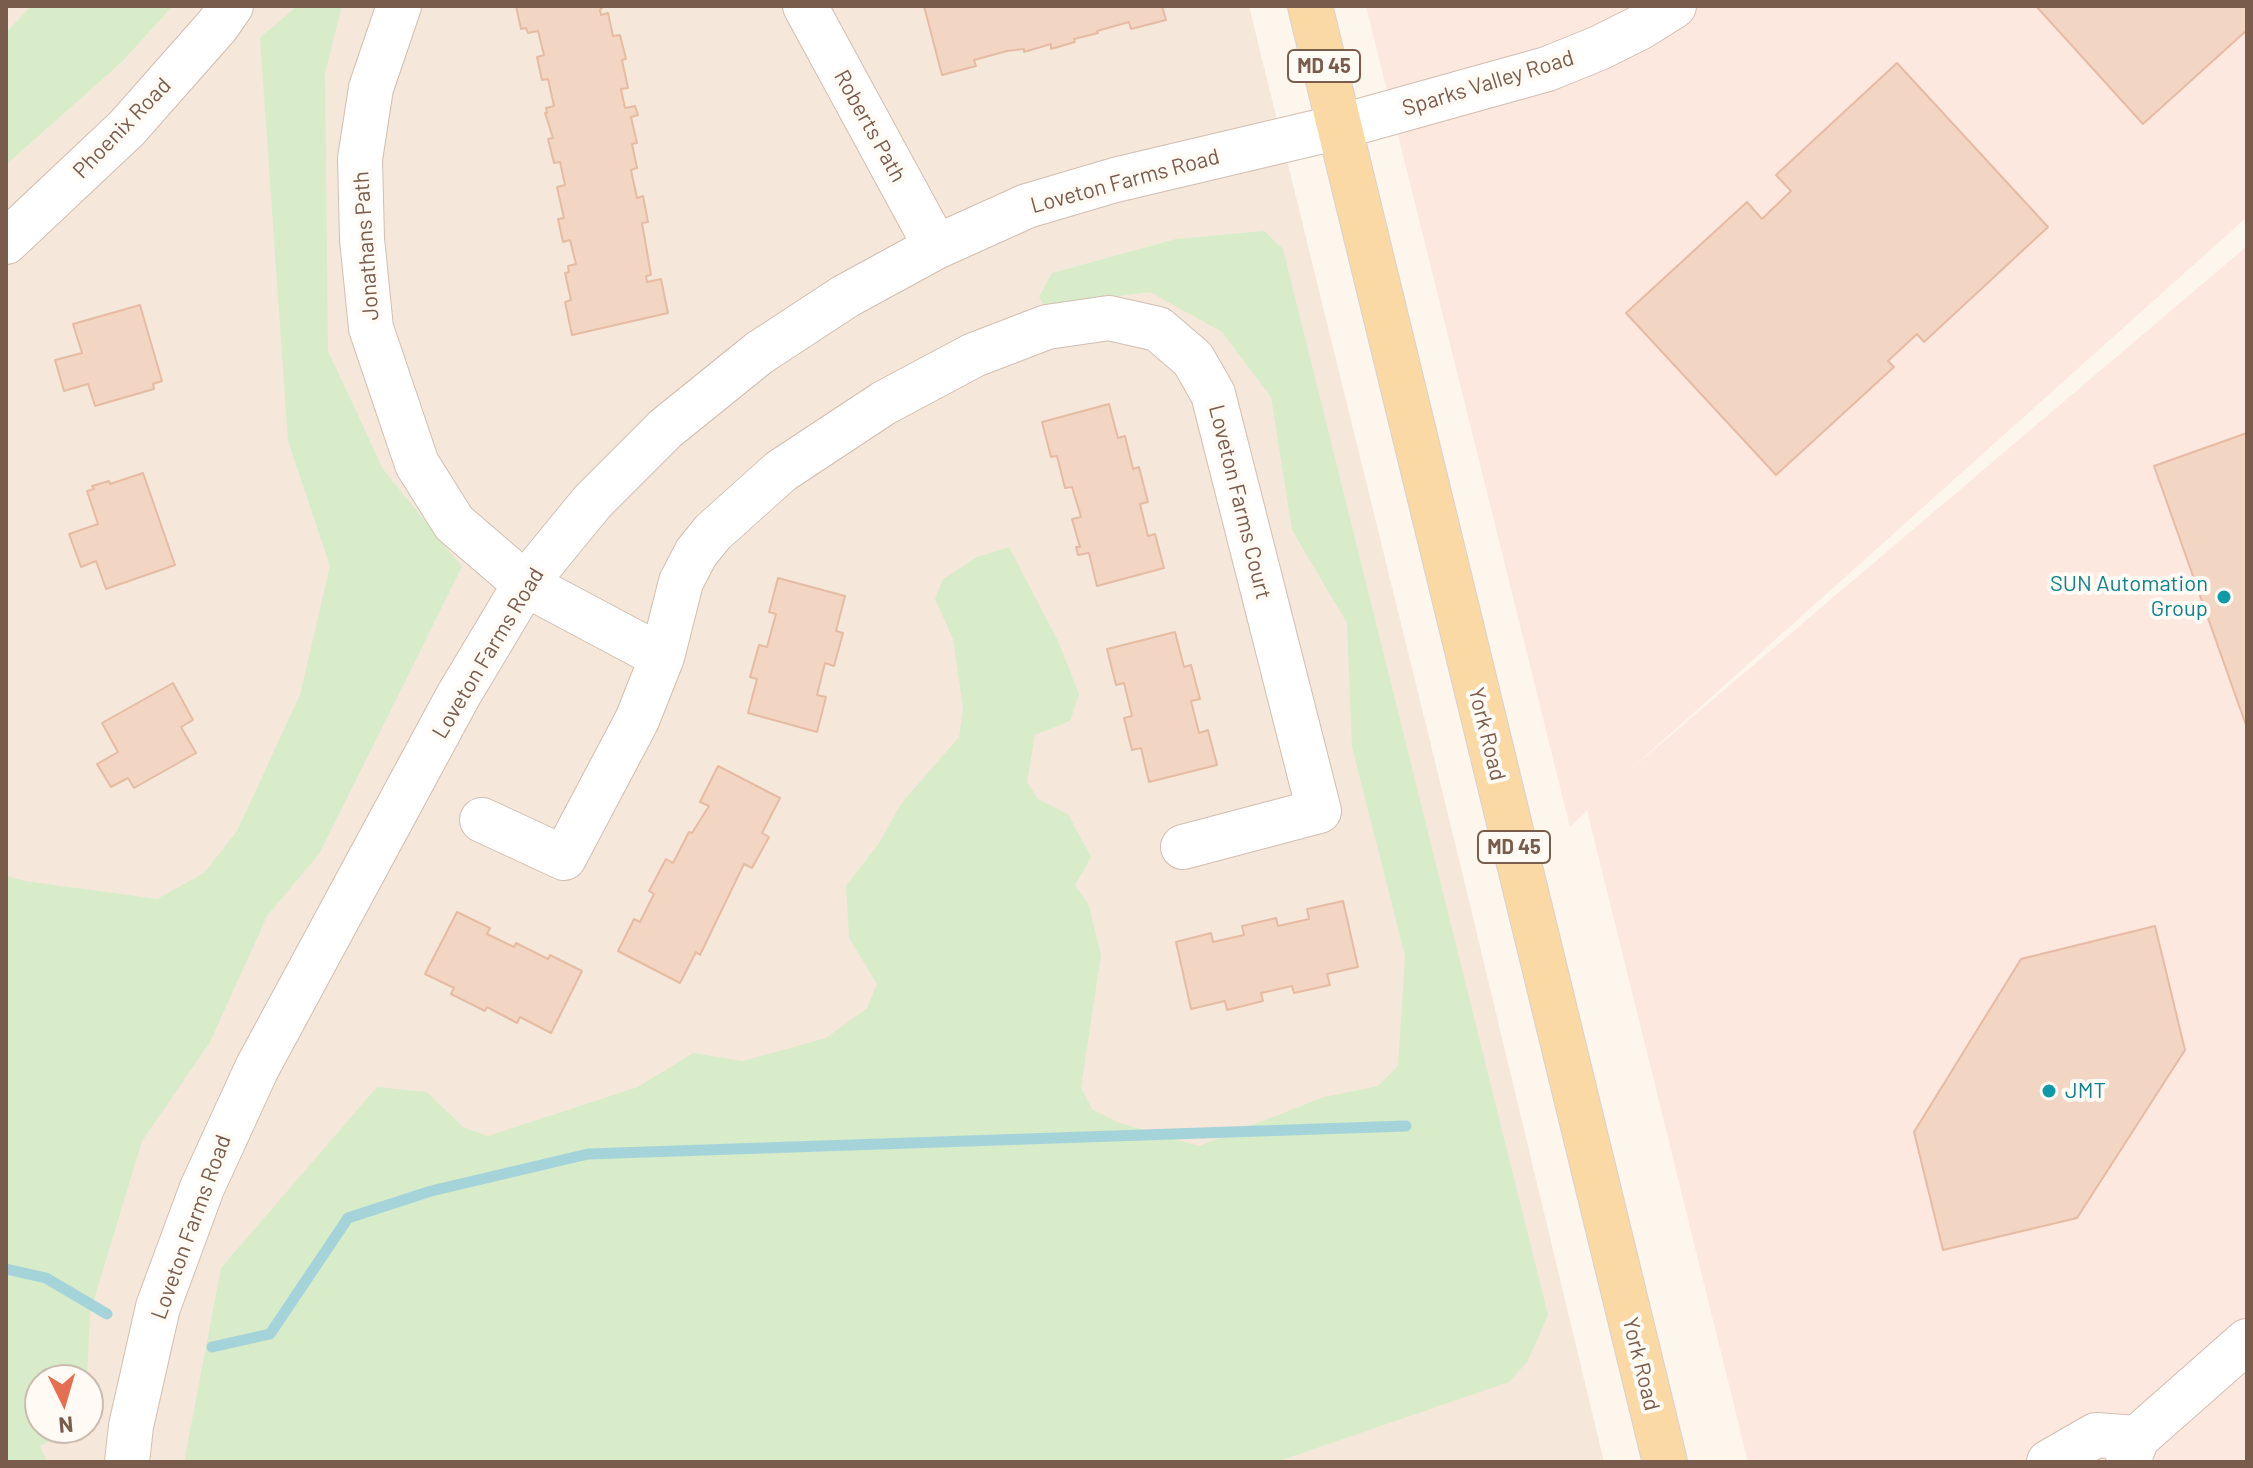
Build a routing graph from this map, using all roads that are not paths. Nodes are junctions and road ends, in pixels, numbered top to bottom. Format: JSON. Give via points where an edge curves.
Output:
{"nodes":[{"id":1,"x":231,"y":6,"type":"edge"},
{"id":2,"x":399,"y":6,"type":"edge"},
{"id":3,"x":805,"y":6,"type":"edge"},
{"id":4,"x":1310,"y":6,"type":"edge"},
{"id":5,"x":1674,"y":6,"type":"edge"},
{"id":6,"x":1339,"y":127,"type":"junction"},
{"id":7,"x":6,"y":242,"type":"edge"},
{"id":8,"x":936,"y":247,"type":"junction"},
{"id":9,"x":525,"y":584,"type":"junction"},
{"id":10,"x":662,"y":657,"type":"junction"},
{"id":11,"x":482,"y":820,"type":"dead end"},
{"id":12,"x":1183,"y":847,"type":"dead end"},
{"id":13,"x":2247,"y":1341,"type":"edge"},
{"id":14,"x":2132,"y":1450,"type":"edge"},
{"id":15,"x":127,"y":1462,"type":"edge"},
{"id":16,"x":1665,"y":1462,"type":"edge"},
{"id":17,"x":2049,"y":1462,"type":"edge"}],
"edges":[{"from":1,"to":7,"type":"street","name":"Phoenix Road","via":[[127,128]]},
{"from":2,"to":9,"type":"street","name":"Jonathans Path","via":[[371,88],[360,159],[371,328],[417,464],[454,523]]},
{"from":3,"to":8,"type":"street","name":"Roberts Path"},
{"from":4,"to":6,"type":"main road","name":"York Road","number":"MD 45"},
{"from":5,"to":6,"type":"street","name":"Sparks Valley Road","via":[[1599,48],[1547,69]]},
{"from":6,"to":8,"type":"street","name":"Loveton Farms Road","via":[[1027,206]]},
{"from":6,"to":16,"type":"main road","name":"York Road","number":"MD 45"},
{"from":8,"to":9,"type":"street","name":"Loveton Farms Road","via":[[846,296],[759,353],[665,429],[593,501]]},
{"from":9,"to":10,"type":"street"},
{"from":9,"to":15,"type":"street","name":"Loveton Farms Road","via":[[458,696],[230,1123],[158,1307]]},
{"from":10,"to":11,"type":"street","name":"Loveton Farms Court","via":[[637,720],[564,858]]},
{"from":10,"to":12,"type":"street","name":"Loveton Farms Court","via":[[681,582],[696,553],[781,471],[884,403],[974,355],[1047,327],[1109,318],[1158,329],[1193,359],[1213,394],[1319,811]]},
{"from":13,"to":14,"type":"street"},
{"from":14,"to":17,"type":"street","via":[[2096,1435]]}]}
